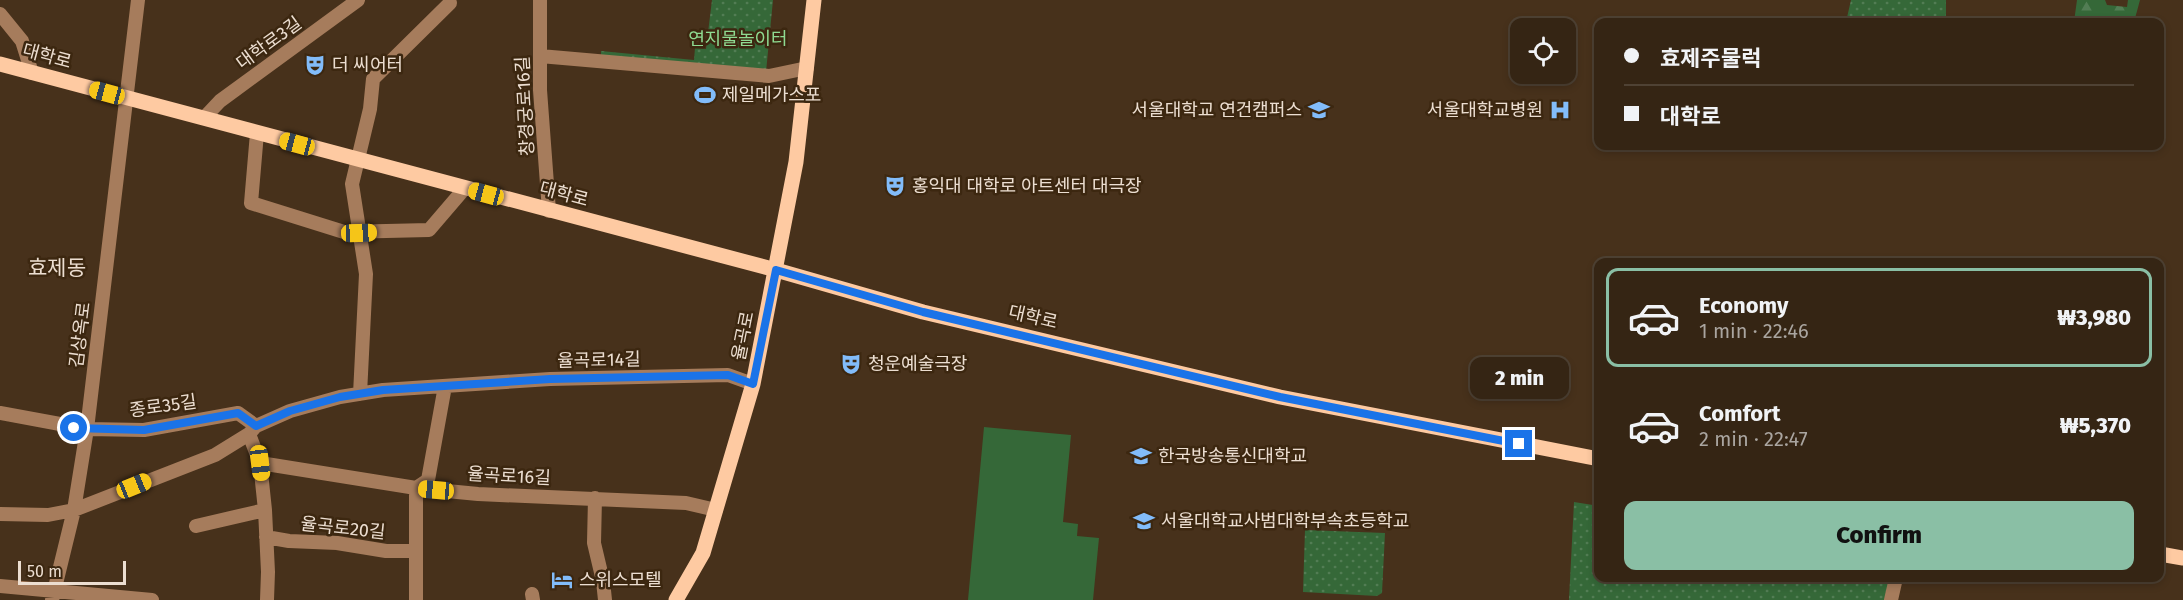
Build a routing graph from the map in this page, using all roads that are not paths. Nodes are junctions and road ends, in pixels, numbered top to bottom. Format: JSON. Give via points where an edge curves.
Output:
{"nodes":[{"id":1,"x":138,"y":0,"type":"edge"},
{"id":2,"x":358,"y":0,"type":"edge"},
{"id":3,"x":540,"y":0,"type":"edge"},
{"id":4,"x":814,"y":0,"type":"edge"},
{"id":5,"x":450,"y":3,"type":"dead end"},
{"id":6,"x":0,"y":14,"type":"edge"},
{"id":7,"x":540,"y":56,"type":"junction"},
{"id":8,"x":0,"y":64,"type":"edge"},
{"id":9,"x":807,"y":68,"type":"junction"},
{"id":10,"x":32,"y":73,"type":"junction"},
{"id":11,"x":126,"y":98,"type":"junction"},
{"id":12,"x":204,"y":118,"type":"junction"},
{"id":13,"x":257,"y":133,"type":"junction"},
{"id":14,"x":357,"y":159,"type":"junction"},
{"id":15,"x":465,"y":188,"type":"junction"},
{"id":16,"x":549,"y":211,"type":"junction"},
{"id":17,"x":359,"y":233,"type":"junction"},
{"id":18,"x":776,"y":270,"type":"junction"},
{"id":19,"x":753,"y":384,"type":"junction"},
{"id":20,"x":445,"y":386,"type":"junction"},
{"id":21,"x":360,"y":394,"type":"junction"},
{"id":22,"x":0,"y":414,"type":"edge"},
{"id":23,"x":87,"y":429,"type":"junction"},
{"id":24,"x":252,"y":430,"type":"junction"},
{"id":25,"x":1594,"y":458,"type":"edge"},
{"id":26,"x":260,"y":463,"type":"junction"},
{"id":27,"x":416,"y":488,"type":"junction"},
{"id":28,"x":595,"y":498,"type":"junction"},
{"id":29,"x":74,"y":510,"type":"junction"},
{"id":30,"x":265,"y":510,"type":"junction"},
{"id":31,"x":716,"y":510,"type":"junction"},
{"id":32,"x":0,"y":514,"type":"edge"},
{"id":33,"x":196,"y":526,"type":"dead end"},
{"id":34,"x":266,"y":537,"type":"junction"},
{"id":35,"x":416,"y":551,"type":"junction"},
{"id":36,"x":2164,"y":555,"type":"edge"},
{"id":37,"x":2183,"y":558,"type":"edge"},
{"id":38,"x":1895,"y":582,"type":"edge"},
{"id":39,"x":0,"y":586,"type":"edge"},
{"id":40,"x":52,"y":595,"type":"edge"},
{"id":41,"x":152,"y":600,"type":"edge"},
{"id":42,"x":267,"y":600,"type":"edge"},
{"id":43,"x":416,"y":600,"type":"edge"},
{"id":44,"x":605,"y":600,"type":"edge"},
{"id":45,"x":676,"y":600,"type":"edge"},
{"id":46,"x":1891,"y":600,"type":"edge"}],
"edges":[{"from":1,"to":11,"type":"street","name":"김상옥로"},
{"from":2,"to":12,"type":"street","name":"대학로3길","via":[[220,101]]},
{"from":3,"to":7,"type":"street","name":"창경궁로16길"},
{"from":4,"to":9,"type":"main road","name":"율곡로"},
{"from":5,"to":14,"type":"street","via":[[373,80]]},
{"from":6,"to":10,"type":"street","via":[[22,41]]},
{"from":7,"to":9,"type":"street","via":[[770,76]]},
{"from":7,"to":16,"type":"street","name":"창경궁로16길"},
{"from":8,"to":10,"type":"main road","name":"대학로"},
{"from":9,"to":18,"type":"main road","name":"율곡로","via":[[796,162]]},
{"from":10,"to":11,"type":"main road","name":"대학로"},
{"from":11,"to":12,"type":"main road","name":"대학로"},
{"from":11,"to":23,"type":"street","name":"김상옥로"},
{"from":12,"to":13,"type":"main road","name":"대학로"},
{"from":13,"to":14,"type":"main road","name":"대학로"},
{"from":13,"to":17,"type":"street","via":[[251,203],[344,232]]},
{"from":14,"to":15,"type":"main road","name":"대학로"},
{"from":14,"to":17,"type":"street","via":[[352,184]]},
{"from":15,"to":16,"type":"main road","name":"대학로"},
{"from":15,"to":17,"type":"street","via":[[429,230]]},
{"from":16,"to":18,"type":"main road","name":"대학로"},
{"from":17,"to":21,"type":"street","via":[[366,274]]},
{"from":18,"to":19,"type":"main road","name":"율곡로"},
{"from":18,"to":25,"type":"main road","name":"대학로","via":[[923,312],[1280,397]]},
{"from":19,"to":20,"type":"street","name":"율곡로14길","via":[[728,375]]},
{"from":19,"to":31,"type":"main road","name":"율곡로"},
{"from":20,"to":21,"type":"street","name":"율곡로14길"},
{"from":20,"to":27,"type":"street","via":[[428,480]]},
{"from":21,"to":24,"type":"street","name":"율곡로14길","via":[[290,411]]},
{"from":22,"to":23,"type":"street","name":"종로35길"},
{"from":23,"to":24,"type":"street","name":"종로35길","via":[[144,430],[238,413]]},
{"from":23,"to":29,"type":"street","name":"김상옥로"},
{"from":24,"to":26,"type":"street"},
{"from":24,"to":29,"type":"street","name":"율곡로14길","via":[[215,455]]},
{"from":26,"to":27,"type":"street","name":"율곡로16길"},
{"from":26,"to":30,"type":"street"},
{"from":27,"to":28,"type":"street","name":"율곡로16길"},
{"from":27,"to":35,"type":"street"},
{"from":28,"to":31,"type":"street","name":"율곡로16길","via":[[686,503]]},
{"from":28,"to":44,"type":"street","via":[[594,543]]},
{"from":29,"to":32,"type":"street","name":"율곡로14길","via":[[48,515]]},
{"from":29,"to":40,"type":"street","name":"김상옥로"},
{"from":30,"to":33,"type":"street"},
{"from":30,"to":34,"type":"street"},
{"from":31,"to":45,"type":"main road","name":"율곡로","via":[[703,553]]},
{"from":34,"to":35,"type":"street","name":"율곡로20길"},
{"from":34,"to":42,"type":"street"},
{"from":35,"to":43,"type":"street"},
{"from":36,"to":37,"type":"main road"},
{"from":38,"to":46,"type":"street"},
{"from":39,"to":40,"type":"street"},
{"from":40,"to":41,"type":"street"}]}
